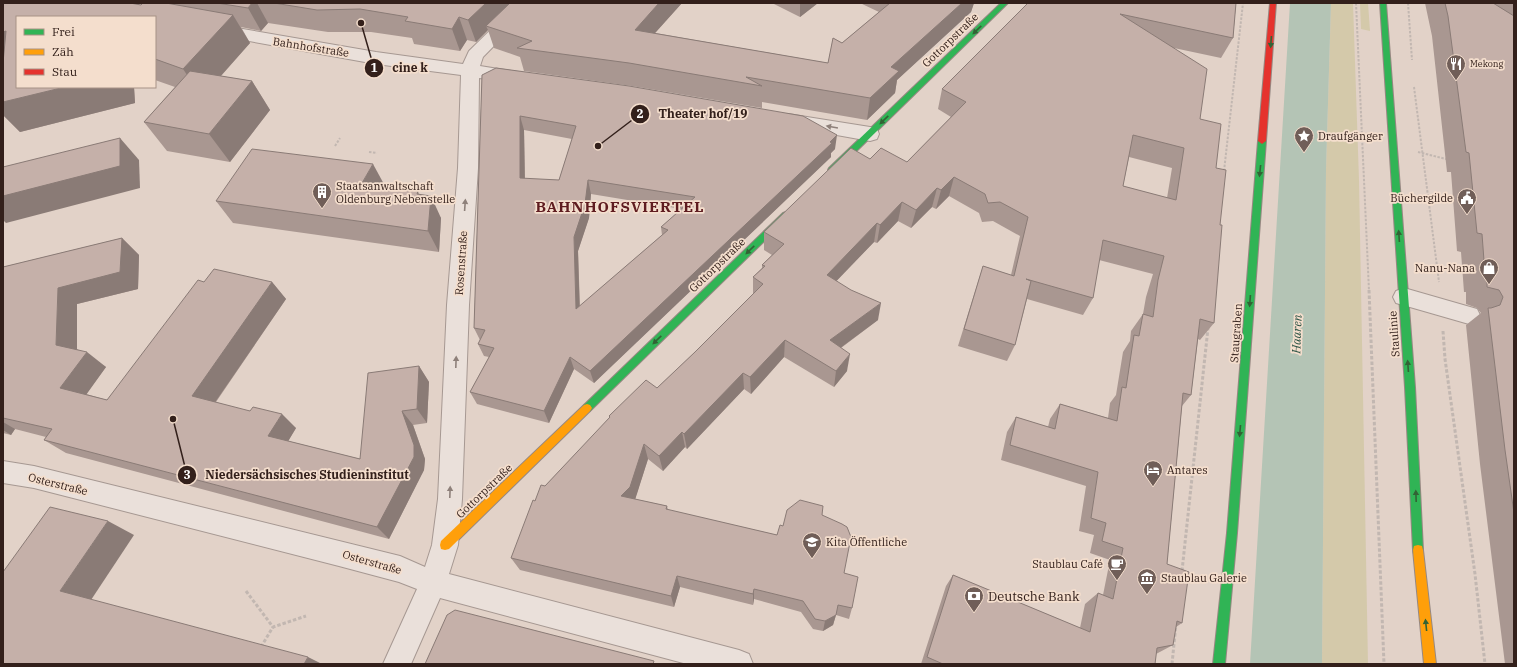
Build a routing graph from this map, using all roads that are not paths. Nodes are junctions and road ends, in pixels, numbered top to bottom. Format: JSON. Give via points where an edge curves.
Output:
{"nodes":[{"id":1,"x":528,"y":3,"type":"edge"},
{"id":2,"x":1005,"y":3,"type":"edge"},
{"id":3,"x":1273,"y":3,"type":"edge"},
{"id":4,"x":1383,"y":3,"type":"edge"},
{"id":5,"x":156,"y":19,"type":"edge"},
{"id":6,"x":470,"y":70,"type":"junction"},
{"id":7,"x":532,"y":79,"type":"edge"},
{"id":8,"x":770,"y":117,"type":"edge"},
{"id":9,"x":870,"y":134,"type":"junction"},
{"id":10,"x":824,"y":178,"type":"edge"},
{"id":11,"x":796,"y":206,"type":"edge"},
{"id":12,"x":1403,"y":290,"type":"junction"},
{"id":13,"x":1468,"y":307,"type":"dead end"},
{"id":14,"x":3,"y":472,"type":"edge"},
{"id":15,"x":445,"y":545,"type":"junction"},
{"id":16,"x":434,"y":583,"type":"junction"},
{"id":17,"x":397,"y":664,"type":"edge"},
{"id":18,"x":739,"y":664,"type":"edge"},
{"id":19,"x":1218,"y":664,"type":"edge"},
{"id":20,"x":1430,"y":664,"type":"edge"}],
"edges":[{"from":1,"to":6,"type":"street","name":"Rosenstraße","via":[[475,55]]},
{"from":2,"to":9,"type":"street","name":"Gottorpstraße","one_way":true},
{"from":3,"to":19,"type":"street","name":"Staugraben","one_way":true,"via":[[1233,518]]},
{"from":12,"to":4,"type":"street","name":"Staulinie","one_way":true},
{"from":5,"to":6,"type":"street","name":"Bahnhofstraße","via":[[376,58]]},
{"from":6,"to":7,"type":"street","name":"Bahnhofstraße"},
{"from":15,"to":6,"type":"street","name":"Rosenstraße","one_way":true,"via":[[450,499],[458,305],[468,168]]},
{"from":9,"to":8,"type":"street","one_way":true},
{"from":9,"to":10,"type":"street","name":"Gottorpstraße"},
{"from":11,"to":15,"type":"street","name":"Gottorpstraße","one_way":true},
{"from":12,"to":13,"type":"street"},
{"from":20,"to":12,"type":"street","name":"Staulinie","one_way":true,"via":[[1418,552]]},
{"from":14,"to":16,"type":"street","name":"Osterstraße","via":[[34,477],[339,553],[400,569]]},
{"from":15,"to":16,"type":"street","name":"Rosenstraße"},
{"from":16,"to":17,"type":"street","name":"Rosenstraße"},
{"from":16,"to":18,"type":"street","name":"Osterstraße"}]}
